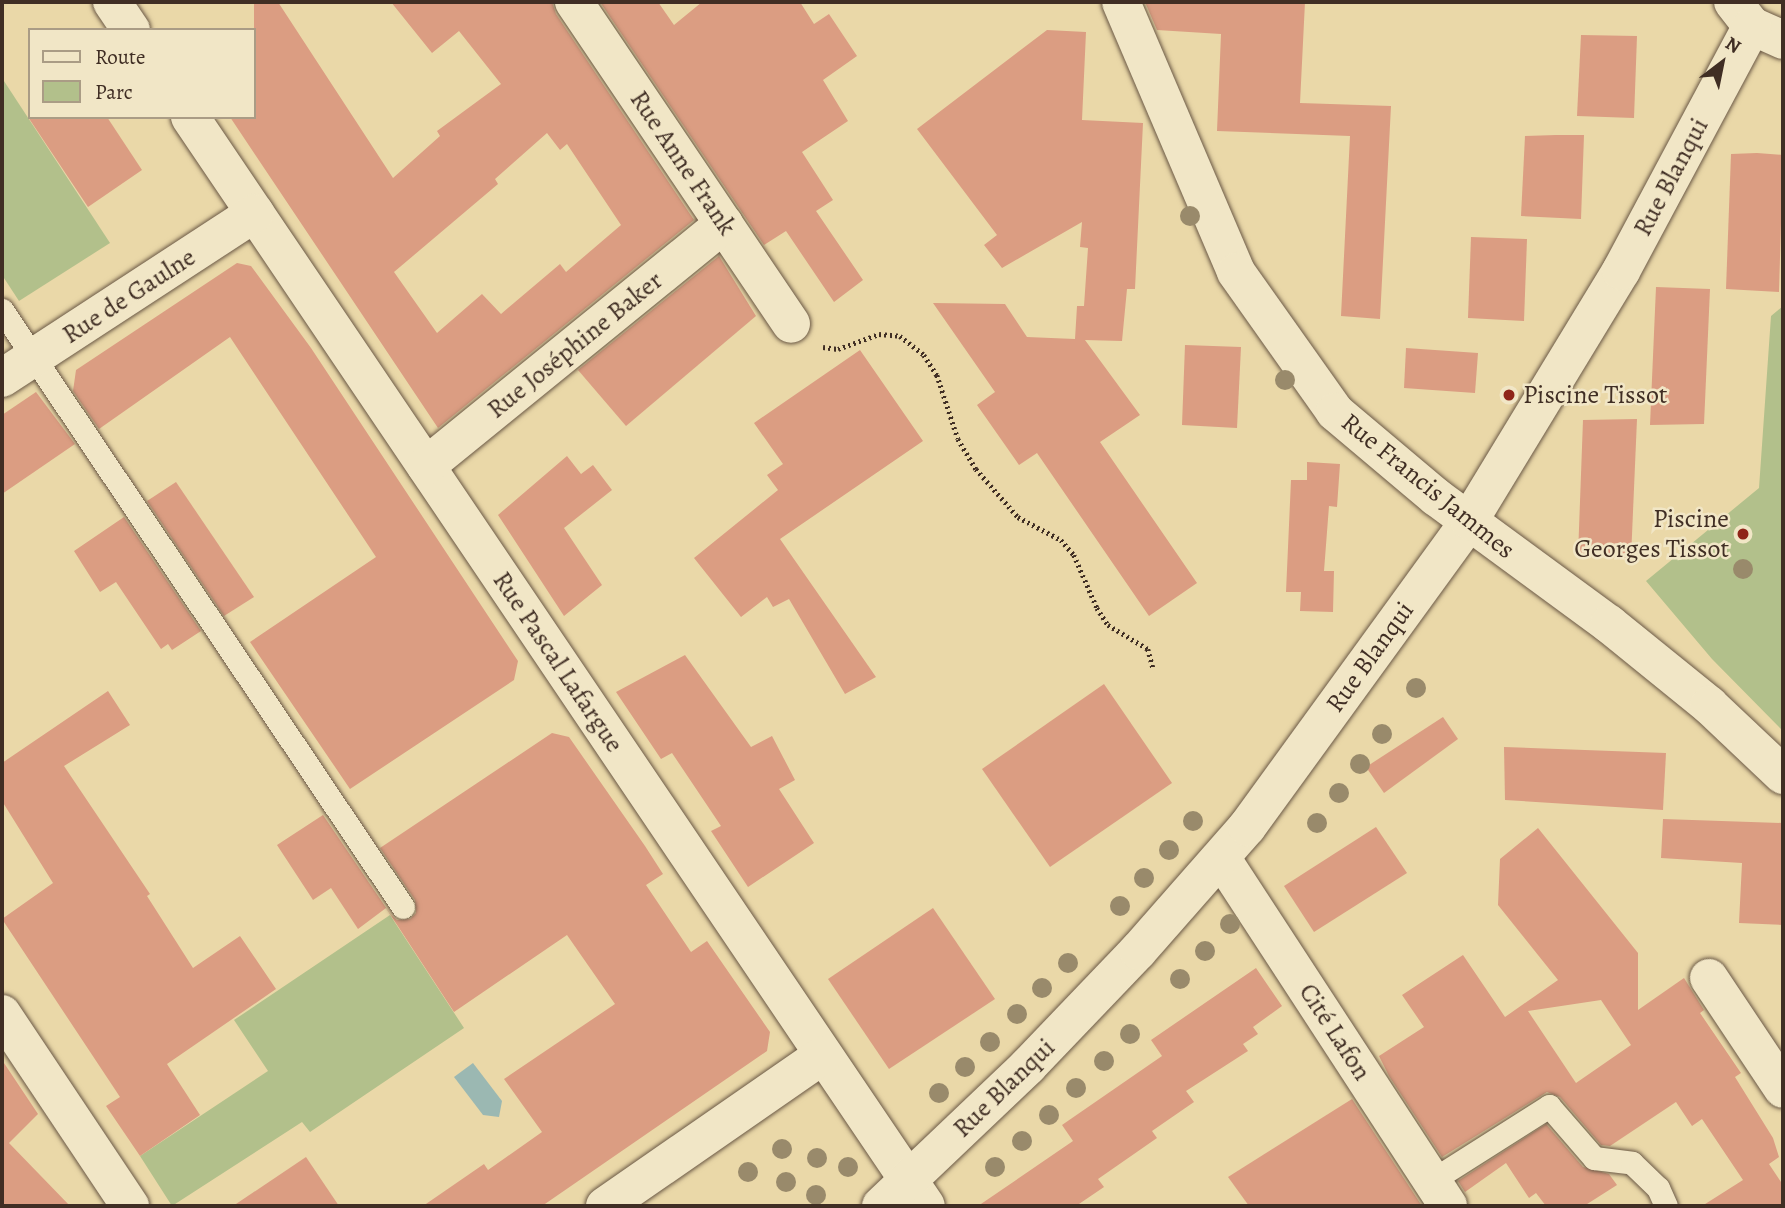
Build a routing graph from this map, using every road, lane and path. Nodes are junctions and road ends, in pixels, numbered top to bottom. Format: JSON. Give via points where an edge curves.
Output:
{"nodes":[{"id":1,"x":112,"y":2,"type":"edge"},
{"id":2,"x":575,"y":2,"type":"edge"},
{"id":3,"x":1121,"y":2,"type":"edge"},
{"id":4,"x":1756,"y":23,"type":"edge"},
{"id":5,"x":130,"y":28,"type":"edge"},
{"id":6,"x":191,"y":119,"type":"edge"},
{"id":7,"x":255,"y":213,"type":"junction"},
{"id":8,"x":724,"y":224,"type":"junction"},
{"id":9,"x":2,"y":310,"type":"edge"},
{"id":10,"x":791,"y":324,"type":"joint"},
{"id":11,"x":34,"y":357,"type":"junction"},
{"id":12,"x":2,"y":378,"type":"edge"},
{"id":13,"x":426,"y":466,"type":"junction"},
{"id":14,"x":1469,"y":521,"type":"junction"},
{"id":15,"x":1153,"y":668,"type":"dead end"},
{"id":16,"x":1783,"y":775,"type":"edge"},
{"id":17,"x":1222,"y":859,"type":"junction"},
{"id":18,"x":403,"y":907,"type":"dead end"},
{"id":19,"x":1709,"y":978,"type":"dead end"},
{"id":20,"x":2,"y":1014,"type":"edge"},
{"id":21,"x":823,"y":1055,"type":"junction"},
{"id":22,"x":1783,"y":1089,"type":"edge"},
{"id":23,"x":917,"y":1193,"type":"edge"},
{"id":24,"x":1439,"y":1194,"type":"edge"},
{"id":25,"x":130,"y":1206,"type":"edge"},
{"id":26,"x":605,"y":1206,"type":"edge"},
{"id":27,"x":881,"y":1206,"type":"edge"},
{"id":28,"x":1666,"y":1206,"type":"edge"}],
"edges":[{"from":1,"to":5,"type":"street"},
{"from":2,"to":8,"type":"street","name":"Rue Anne Frank"},
{"from":3,"to":14,"type":"street","name":"Rue Francis Jammes","via":[[1236,272],[1335,412]]},
{"from":4,"to":14,"type":"street","name":"Rue Blanqui","via":[[1621,271]]},
{"from":6,"to":7,"type":"street","name":"Rue Pascal Lafargue"},
{"from":7,"to":11,"type":"street","name":"Rue de Gaulne"},
{"from":7,"to":13,"type":"street","name":"Rue Pascal Lafargue"},
{"from":8,"to":10,"type":"street","name":"Rue Anne Frank"},
{"from":8,"to":13,"type":"street","name":"Rue Joséphine Baker"},
{"from":9,"to":11,"type":"lane"},
{"from":10,"to":15,"type":"path","via":[[808,345],[838,349],[879,334],[900,336],[924,355],[937,375],[958,439],[976,469],[1017,517],[1061,540],[1108,625],[1148,649]]},
{"from":11,"to":12,"type":"street","name":"Rue de Gaulne"},
{"from":11,"to":18,"type":"lane"},
{"from":13,"to":21,"type":"street","name":"Rue Pascal Lafargue"},
{"from":14,"to":16,"type":"street","name":"Rue Francis Jammes","via":[[1609,624],[1709,705]]},
{"from":14,"to":17,"type":"street","name":"Rue Blanqui"},
{"from":17,"to":23,"type":"street","name":"Rue Blanqui","via":[[1028,1066]]},
{"from":17,"to":24,"type":"street","name":"Cité Lafon"},
{"from":19,"to":22,"type":"street"},
{"from":20,"to":25,"type":"street"},
{"from":21,"to":23,"type":"street","name":"Rue Pascal Lafargue"},
{"from":21,"to":26,"type":"street"},
{"from":23,"to":27,"type":"street","name":"Rue Blanqui"},
{"from":24,"to":28,"type":"lane","via":[[1549,1106],[1594,1158],[1632,1163],[1658,1188]]}]}
